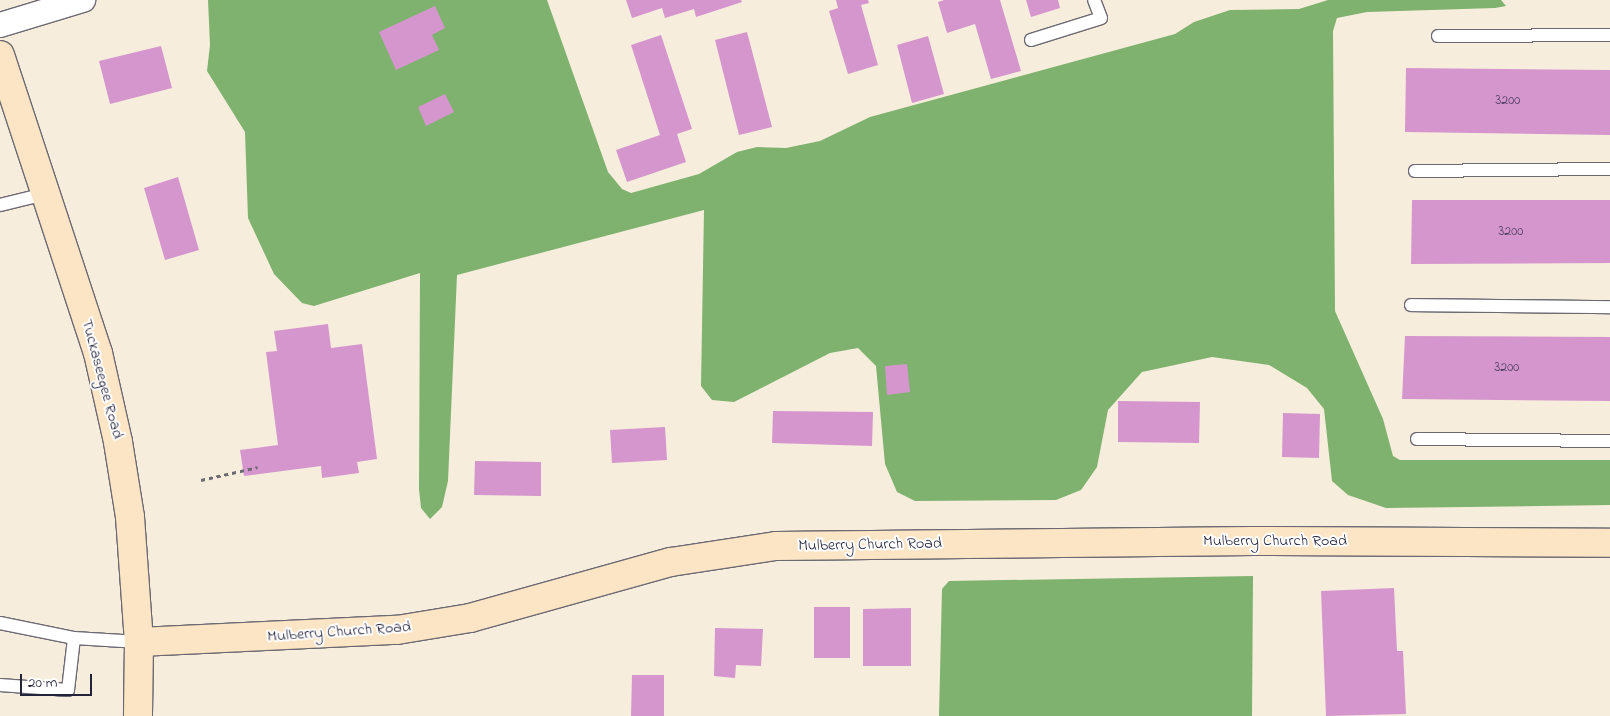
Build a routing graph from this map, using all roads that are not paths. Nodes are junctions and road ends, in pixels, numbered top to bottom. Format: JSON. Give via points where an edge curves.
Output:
{"nodes":[{"id":1,"x":83,"y":0,"type":"edge"},
{"id":2,"x":1094,"y":0,"type":"edge"},
{"id":3,"x":0,"y":26,"type":"edge"},
{"id":4,"x":1610,"y":35,"type":"edge"},
{"id":5,"x":1438,"y":36,"type":"dead end"},
{"id":6,"x":1031,"y":40,"type":"dead end"},
{"id":7,"x":0,"y":55,"type":"edge"},
{"id":8,"x":1610,"y":169,"type":"edge"},
{"id":9,"x":1415,"y":171,"type":"dead end"},
{"id":10,"x":45,"y":194,"type":"junction"},
{"id":11,"x":0,"y":205,"type":"edge"},
{"id":12,"x":1410,"y":305,"type":"dead end"},
{"id":13,"x":1610,"y":307,"type":"edge"},
{"id":14,"x":1417,"y":439,"type":"dead end"},
{"id":15,"x":1610,"y":441,"type":"edge"},
{"id":16,"x":1610,"y":543,"type":"edge"},
{"id":17,"x":0,"y":623,"type":"edge"},
{"id":18,"x":74,"y":638,"type":"junction"},
{"id":19,"x":139,"y":642,"type":"junction"},
{"id":20,"x":0,"y":685,"type":"edge"},
{"id":21,"x":138,"y":716,"type":"edge"}],
"edges":[{"from":1,"to":3,"type":"street"},
{"from":2,"to":6,"type":"lane","via":[[1101,18]]},
{"from":4,"to":5,"type":"lane"},
{"from":7,"to":10,"type":"street","name":"Tuckaseegee Road"},
{"from":8,"to":9,"type":"lane"},
{"from":10,"to":11,"type":"lane"},
{"from":10,"to":19,"type":"street","name":"Tuckaseegee Road","via":[[98,353],[118,442],[130,517]]},
{"from":12,"to":13,"type":"lane"},
{"from":14,"to":15,"type":"lane"},
{"from":16,"to":19,"type":"street","name":"Mulberry Church Road","via":[[1253,540],[776,546],[671,562],[470,618],[397,630]]},
{"from":17,"to":18,"type":"lane"},
{"from":18,"to":19,"type":"lane"},
{"from":18,"to":20,"type":"lane","via":[[68,690]]},
{"from":19,"to":21,"type":"street","name":"Tuckaseegee Road"}]}
